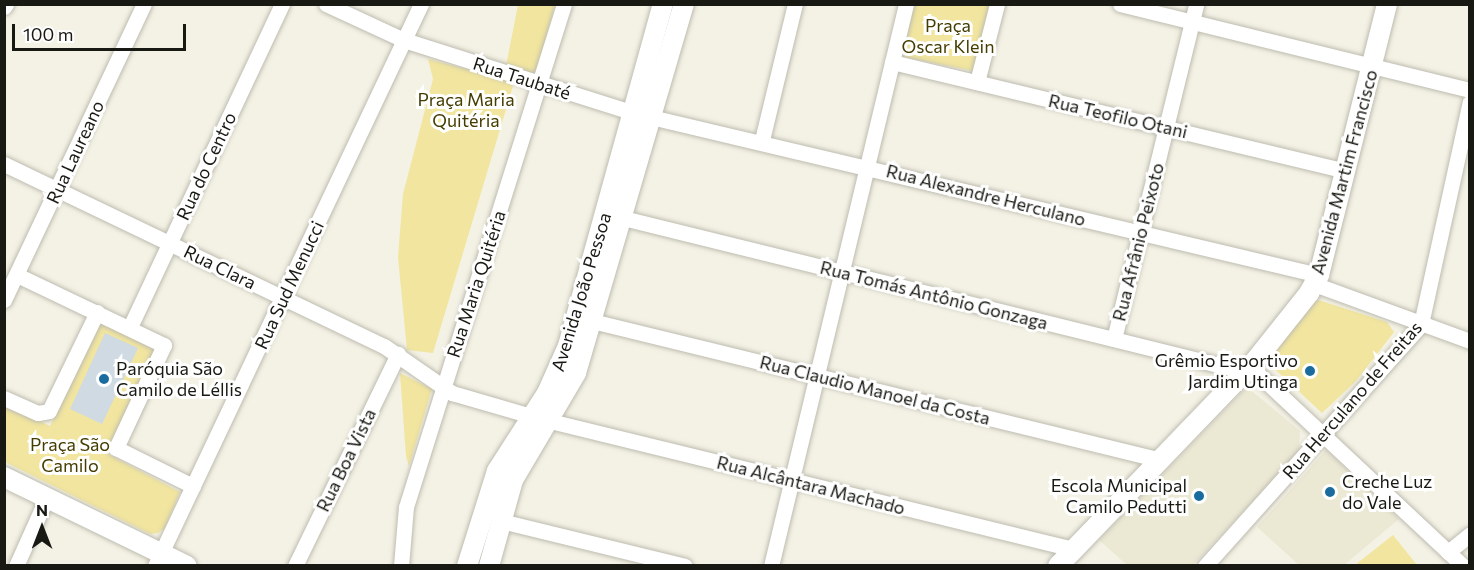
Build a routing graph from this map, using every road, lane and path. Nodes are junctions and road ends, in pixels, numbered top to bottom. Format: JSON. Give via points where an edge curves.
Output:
{"nodes":[{"id":1,"x":144,"y":4,"type":"edge"},
{"id":2,"x":282,"y":4,"type":"edge"},
{"id":3,"x":326,"y":4,"type":"edge"},
{"id":4,"x":421,"y":4,"type":"edge"},
{"id":5,"x":564,"y":4,"type":"edge"},
{"id":6,"x":663,"y":4,"type":"edge"},
{"id":7,"x":684,"y":4,"type":"edge"},
{"id":8,"x":795,"y":4,"type":"edge"},
{"id":9,"x":906,"y":4,"type":"edge"},
{"id":10,"x":997,"y":4,"type":"edge"},
{"id":11,"x":1120,"y":4,"type":"edge"},
{"id":12,"x":1196,"y":4,"type":"edge"},
{"id":13,"x":1387,"y":4,"type":"edge"},
{"id":14,"x":1192,"y":21,"type":"junction"},
{"id":15,"x":404,"y":40,"type":"junction"},
{"id":16,"x":892,"y":62,"type":"junction"},
{"id":17,"x":1372,"y":66,"type":"junction"},
{"id":18,"x":977,"y":82,"type":"junction"},
{"id":19,"x":540,"y":85,"type":"junction"},
{"id":20,"x":1470,"y":90,"type":"edge"},
{"id":21,"x":1470,"y":102,"type":"edge"},
{"id":22,"x":634,"y":113,"type":"junction"},
{"id":23,"x":654,"y":114,"type":"junction"},
{"id":24,"x":1167,"y":128,"type":"junction"},
{"id":25,"x":762,"y":140,"type":"junction"},
{"id":26,"x":4,"y":164,"type":"edge"},
{"id":27,"x":867,"y":166,"type":"junction"},
{"id":28,"x":1345,"y":171,"type":"junction"},
{"id":29,"x":58,"y":189,"type":"junction"},
{"id":30,"x":623,"y":218,"type":"junction"},
{"id":31,"x":1141,"y":232,"type":"junction"},
{"id":32,"x":170,"y":242,"type":"junction"},
{"id":33,"x":842,"y":272,"type":"junction"},
{"id":34,"x":17,"y":275,"type":"junction"},
{"id":35,"x":1316,"y":280,"type":"junction"},
{"id":36,"x":283,"y":297,"type":"junction"},
{"id":37,"x":4,"y":300,"type":"edge"},
{"id":38,"x":97,"y":312,"type":"junction"},
{"id":39,"x":592,"y":321,"type":"junction"},
{"id":40,"x":1421,"y":324,"type":"junction"},
{"id":41,"x":130,"y":327,"type":"junction"},
{"id":42,"x":1114,"y":339,"type":"junction"},
{"id":43,"x":1470,"y":341,"type":"edge"},
{"id":44,"x":398,"y":354,"type":"junction"},
{"id":45,"x":1245,"y":371,"type":"junction"},
{"id":46,"x":817,"y":376,"type":"junction"},
{"id":47,"x":442,"y":387,"type":"junction"},
{"id":48,"x":4,"y":398,"type":"edge"},
{"id":49,"x":540,"y":419,"type":"junction"},
{"id":50,"x":1323,"y":437,"type":"junction"},
{"id":51,"x":1157,"y":459,"type":"junction"},
{"id":52,"x":4,"y":477,"type":"edge"},
{"id":53,"x":792,"y":480,"type":"junction"},
{"id":54,"x":193,"y":486,"type":"junction"},
{"id":55,"x":47,"y":498,"type":"junction"},
{"id":56,"x":501,"y":521,"type":"junction"},
{"id":57,"x":1470,"y":534,"type":"edge"},
{"id":58,"x":1073,"y":549,"type":"junction"},
{"id":59,"x":1448,"y":552,"type":"junction"},
{"id":60,"x":158,"y":559,"type":"edge"},
{"id":61,"x":16,"y":566,"type":"edge"},
{"id":62,"x":187,"y":566,"type":"edge"},
{"id":63,"x":295,"y":566,"type":"edge"},
{"id":64,"x":401,"y":566,"type":"edge"},
{"id":65,"x":467,"y":566,"type":"edge"},
{"id":66,"x":489,"y":566,"type":"edge"},
{"id":67,"x":685,"y":566,"type":"edge"},
{"id":68,"x":771,"y":566,"type":"edge"},
{"id":69,"x":1058,"y":566,"type":"edge"},
{"id":70,"x":1205,"y":566,"type":"edge"},
{"id":71,"x":1463,"y":566,"type":"edge"}],
"edges":[{"from":1,"to":29,"type":"street","name":"Rua Laureano"},
{"from":2,"to":32,"type":"street","name":"Rua do Centro"},
{"from":3,"to":15,"type":"street","name":"Rua Taubaté"},
{"from":4,"to":15,"type":"street","name":"Rua Sud Menucci"},
{"from":5,"to":19,"type":"street","name":"Rua Maria Quitéria"},
{"from":6,"to":22,"type":"main road","name":"Avenida João Pessoa"},
{"from":7,"to":23,"type":"main road","name":"Avenida João Pessoa"},
{"from":8,"to":25,"type":"street"},
{"from":9,"to":16,"type":"street"},
{"from":10,"to":18,"type":"street"},
{"from":11,"to":14,"type":"street"},
{"from":12,"to":14,"type":"street","name":"Rua Afrânio Peixoto"},
{"from":13,"to":17,"type":"main road","name":"Avenida Martim Francisco"},
{"from":14,"to":17,"type":"street"},
{"from":14,"to":24,"type":"street","name":"Rua Afrânio Peixoto"},
{"from":15,"to":19,"type":"street","name":"Rua Taubaté"},
{"from":15,"to":36,"type":"street","name":"Rua Sud Menucci"},
{"from":16,"to":18,"type":"street","name":"Rua Teofilo Otani"},
{"from":16,"to":27,"type":"street"},
{"from":17,"to":20,"type":"street"},
{"from":17,"to":28,"type":"main road","name":"Avenida Martim Francisco"},
{"from":18,"to":24,"type":"street","name":"Rua Teofilo Otani"},
{"from":19,"to":22,"type":"street","name":"Rua Taubaté"},
{"from":19,"to":47,"type":"street","name":"Rua Maria Quitéria"},
{"from":21,"to":40,"type":"street","name":"Rua Herculano de Freitas"},
{"from":22,"to":23,"type":"street","name":"Rua Taubaté"},
{"from":22,"to":49,"type":"main road","name":"Avenida João Pessoa","via":[[568,346]]},
{"from":23,"to":25,"type":"street","name":"Rua Alexandre Herculano"},
{"from":23,"to":30,"type":"main road","name":"Avenida João Pessoa"},
{"from":24,"to":28,"type":"street","name":"Rua Teofilo Otani"},
{"from":24,"to":31,"type":"street","name":"Rua Afrânio Peixoto"},
{"from":25,"to":27,"type":"street","name":"Rua Alexandre Herculano"},
{"from":26,"to":29,"type":"street","name":"Rua Clara"},
{"from":27,"to":31,"type":"street","name":"Rua Alexandre Herculano"},
{"from":27,"to":33,"type":"street"},
{"from":28,"to":35,"type":"main road","name":"Avenida Martim Francisco"},
{"from":29,"to":32,"type":"street","name":"Rua Clara"},
{"from":29,"to":34,"type":"street","name":"Rua Laureano"},
{"from":30,"to":33,"type":"street","name":"Rua Tomás Antônio Gonzaga"},
{"from":30,"to":39,"type":"main road","name":"Avenida João Pessoa"},
{"from":31,"to":35,"type":"street","name":"Rua Alexandre Herculano"},
{"from":31,"to":42,"type":"street","name":"Rua Afrânio Peixoto"},
{"from":32,"to":36,"type":"street","name":"Rua Clara"},
{"from":32,"to":41,"type":"street","name":"Rua do Centro"},
{"from":33,"to":42,"type":"street","name":"Rua Tomás Antônio Gonzaga"},
{"from":33,"to":46,"type":"street"},
{"from":34,"to":37,"type":"street","name":"Rua Laureano"},
{"from":34,"to":38,"type":"street"},
{"from":35,"to":40,"type":"street","name":"Rua Alexandre Herculano"},
{"from":35,"to":45,"type":"main road","name":"Avenida Martim Francisco"},
{"from":36,"to":44,"type":"street","name":"Rua Clara"},
{"from":36,"to":54,"type":"street","name":"Rua Sud Menucci"},
{"from":38,"to":41,"type":"street"},
{"from":38,"to":48,"type":"street","via":[[49,411],[38,413]]},
{"from":39,"to":46,"type":"street","name":"Rua Claudio Manoel da Costa"},
{"from":39,"to":49,"type":"main road","name":"Avenida João Pessoa","via":[[576,373]]},
{"from":40,"to":43,"type":"street","name":"Rua Alexandre Herculano"},
{"from":40,"to":50,"type":"street","name":"Rua Herculano de Freitas"},
{"from":41,"to":54,"type":"street","via":[[164,345],[116,448]]},
{"from":42,"to":45,"type":"street","name":"Rua Tomás Antônio Gonzaga"},
{"from":44,"to":47,"type":"street","name":"Rua Clara"},
{"from":44,"to":63,"type":"street","name":"Rua Boa Vista"},
{"from":45,"to":50,"type":"street","name":"Rua Tomás Antônio Gonzaga","via":[[1259,375]]},
{"from":45,"to":51,"type":"main road","name":"Avenida Martim Francisco"},
{"from":46,"to":51,"type":"street","name":"Rua Claudio Manoel da Costa"},
{"from":46,"to":53,"type":"street"},
{"from":47,"to":49,"type":"street","name":"Rua Clara"},
{"from":47,"to":64,"type":"street","name":"Rua Maria Quitéria","via":[[406,507]]},
{"from":49,"to":53,"type":"street","name":"Rua Alcântara Machado"},
{"from":49,"to":56,"type":"main road","name":"Avenida João Pessoa","via":[[513,480]]},
{"from":49,"to":65,"type":"main road","name":"Avenida João Pessoa","via":[[497,471]]},
{"from":50,"to":59,"type":"street","name":"Rua Tomás Antônio Gonzaga"},
{"from":50,"to":70,"type":"street","name":"Rua Herculano de Freitas"},
{"from":51,"to":58,"type":"main road","name":"Avenida Martim Francisco"},
{"from":52,"to":55,"type":"main road"},
{"from":53,"to":58,"type":"street","name":"Rua Alcântara Machado"},
{"from":53,"to":68,"type":"street"},
{"from":54,"to":60,"type":"street","name":"Rua Sud Menucci"},
{"from":55,"to":60,"type":"main road"},
{"from":55,"to":61,"type":"street"},
{"from":56,"to":66,"type":"main road","name":"Avenida João Pessoa"},
{"from":56,"to":67,"type":"street"},
{"from":57,"to":59,"type":"street"},
{"from":58,"to":69,"type":"main road","name":"Avenida Martim Francisco"},
{"from":59,"to":71,"type":"street","name":"Rua Tomás Antônio Gonzaga"},
{"from":60,"to":62,"type":"main road"}]}
